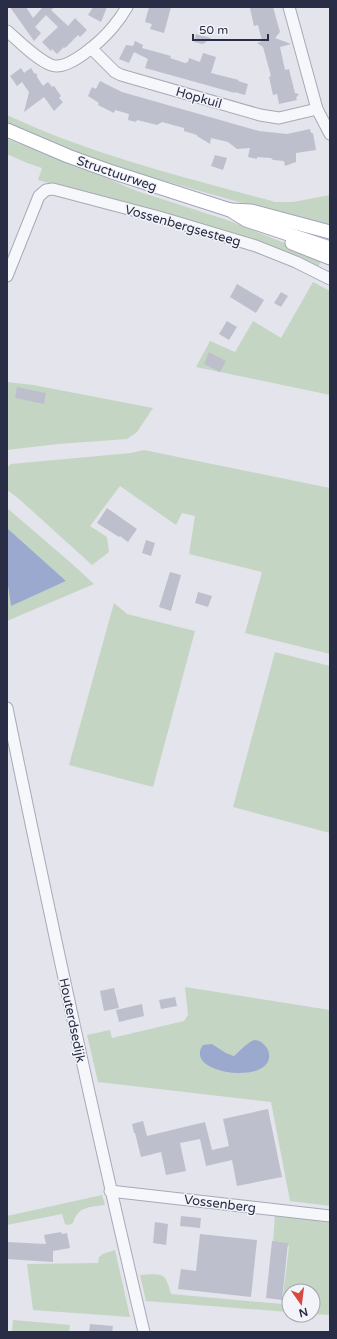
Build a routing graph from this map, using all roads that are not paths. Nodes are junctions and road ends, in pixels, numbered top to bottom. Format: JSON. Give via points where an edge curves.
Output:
{"nodes":[{"id":1,"x":127,"y":7,"type":"edge"},
{"id":2,"x":289,"y":7,"type":"edge"},
{"id":3,"x":7,"y":31,"type":"edge"},
{"id":4,"x":91,"y":48,"type":"junction"},
{"id":5,"x":316,"y":109,"type":"junction"},
{"id":6,"x":7,"y":130,"type":"edge"},
{"id":7,"x":330,"y":134,"type":"edge"},
{"id":8,"x":230,"y":210,"type":"junction"},
{"id":9,"x":330,"y":232,"type":"edge"},
{"id":10,"x":330,"y":248,"type":"edge"},
{"id":11,"x":330,"y":258,"type":"edge"},
{"id":12,"x":7,"y":276,"type":"edge"},
{"id":13,"x":330,"y":279,"type":"edge"},
{"id":14,"x":7,"y":708,"type":"edge"},
{"id":15,"x":110,"y":1190,"type":"junction"},
{"id":16,"x":330,"y":1216,"type":"edge"},
{"id":17,"x":144,"y":1332,"type":"edge"}],
"edges":[{"from":1,"to":4,"type":"street","via":[[112,29]]},
{"from":2,"to":5,"type":"street"},
{"from":3,"to":4,"type":"street","via":[[52,65],[68,64]]},
{"from":4,"to":5,"type":"street","name":"Hopkuil","via":[[121,75],[260,115],[279,118]]},
{"from":5,"to":7,"type":"street"},
{"from":6,"to":8,"type":"main road","name":"Structuurweg","via":[[112,172]]},
{"from":8,"to":9,"type":"main road","name":"Structuurweg","via":[[251,211]]},
{"from":8,"to":10,"type":"main road","name":"Structuurweg","via":[[246,220]]},
{"from":8,"to":11,"type":"main road","name":"Structuurweg","via":[[244,225]]},
{"from":12,"to":13,"type":"street","name":"Vossenbergsesteeg","via":[[38,196],[56,189],[262,248]]},
{"from":14,"to":15,"type":"street","name":"Houterdsedijk"},
{"from":15,"to":16,"type":"street","name":"Vossenberg"},
{"from":15,"to":17,"type":"street","name":"Houterdsedijk"}]}
